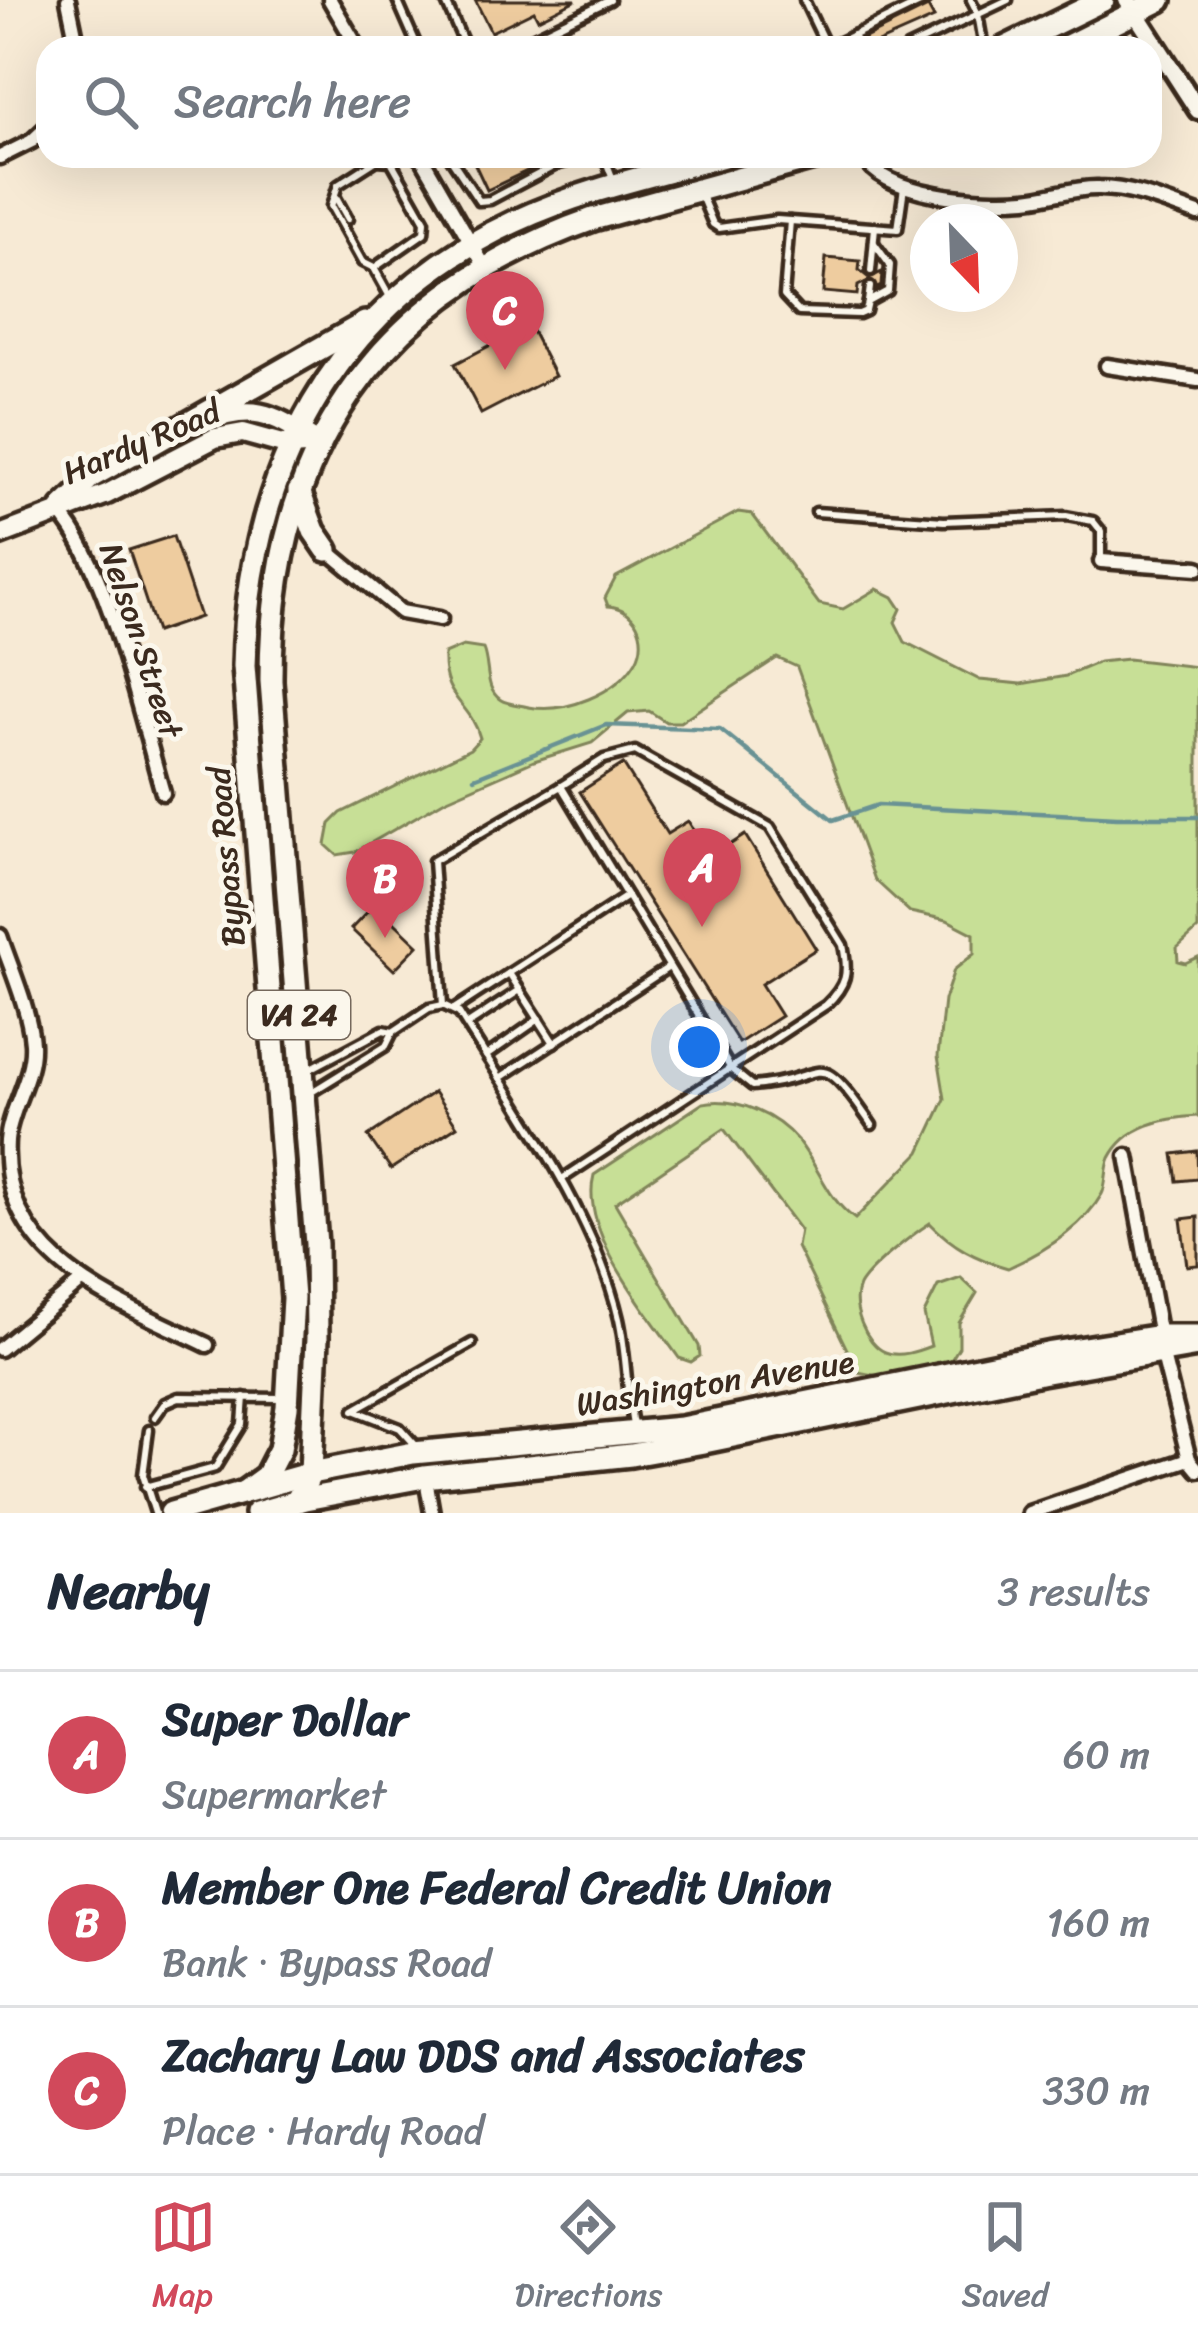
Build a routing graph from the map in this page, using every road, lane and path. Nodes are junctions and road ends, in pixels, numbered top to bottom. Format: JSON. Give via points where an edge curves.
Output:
{"nodes":[{"id":1,"x":68,"y":0,"type":"edge"},
{"id":2,"x":330,"y":0,"type":"edge"},
{"id":3,"x":397,"y":0,"type":"edge"},
{"id":4,"x":445,"y":0,"type":"edge"},
{"id":5,"x":610,"y":0,"type":"edge"},
{"id":6,"x":805,"y":0,"type":"edge"},
{"id":7,"x":926,"y":0,"type":"edge"},
{"id":8,"x":971,"y":0,"type":"edge"},
{"id":9,"x":1008,"y":0,"type":"edge"},
{"id":10,"x":1103,"y":0,"type":"edge"},
{"id":11,"x":1160,"y":0,"type":"edge"},
{"id":12,"x":1131,"y":6,"type":"edge"},
{"id":13,"x":978,"y":14,"type":"junction"},
{"id":14,"x":540,"y":34,"type":"joint"},
{"id":15,"x":853,"y":35,"type":"edge"},
{"id":16,"x":76,"y":36,"type":"edge"},
{"id":17,"x":351,"y":36,"type":"edge"},
{"id":18,"x":413,"y":36,"type":"edge"},
{"id":19,"x":461,"y":36,"type":"edge"},
{"id":20,"x":536,"y":36,"type":"edge"},
{"id":21,"x":822,"y":36,"type":"edge"},
{"id":22,"x":932,"y":36,"type":"edge"},
{"id":23,"x":982,"y":36,"type":"edge"},
{"id":24,"x":1030,"y":36,"type":"edge"},
{"id":25,"x":1083,"y":36,"type":"edge"},
{"id":26,"x":1154,"y":36,"type":"edge"},
{"id":27,"x":1162,"y":47,"type":"edge"},
{"id":28,"x":1191,"y":85,"type":"edge"},
{"id":29,"x":1198,"y":110,"type":"edge"},
{"id":30,"x":36,"y":137,"type":"edge"},
{"id":31,"x":0,"y":157,"type":"edge"},
{"id":32,"x":364,"y":168,"type":"edge"},
{"id":33,"x":395,"y":168,"type":"edge"},
{"id":34,"x":428,"y":168,"type":"edge"},
{"id":35,"x":457,"y":168,"type":"edge"},
{"id":36,"x":550,"y":168,"type":"edge"},
{"id":37,"x":609,"y":168,"type":"edge"},
{"id":38,"x":680,"y":168,"type":"edge"},
{"id":39,"x":778,"y":168,"type":"edge"},
{"id":40,"x":871,"y":168,"type":"edge"},
{"id":41,"x":904,"y":185,"type":"junction"},
{"id":42,"x":616,"y":186,"type":"junction"},
{"id":43,"x":699,"y":190,"type":"junction"},
{"id":44,"x":335,"y":196,"type":"junction"},
{"id":45,"x":1198,"y":214,"type":"edge"},
{"id":46,"x":348,"y":219,"type":"dead end"},
{"id":47,"x":790,"y":221,"type":"junction"},
{"id":48,"x":875,"y":227,"type":"junction"},
{"id":49,"x":355,"y":233,"type":"dead end"},
{"id":50,"x":471,"y":244,"type":"junction"},
{"id":51,"x":874,"y":244,"type":"junction"},
{"id":52,"x":355,"y":248,"type":"junction"},
{"id":53,"x":485,"y":266,"type":"junction"},
{"id":54,"x":374,"y":268,"type":"junction"},
{"id":55,"x":871,"y":271,"type":"dead end"},
{"id":56,"x":869,"y":287,"type":"dead end"},
{"id":57,"x":868,"y":302,"type":"junction"},
{"id":58,"x":390,"y":307,"type":"junction"},
{"id":59,"x":1108,"y":365,"type":"dead end"},
{"id":60,"x":1198,"y":380,"type":"edge"},
{"id":61,"x":294,"y":438,"type":"junction"},
{"id":62,"x":320,"y":444,"type":"junction"},
{"id":63,"x":136,"y":453,"type":"junction"},
{"id":64,"x":299,"y":490,"type":"junction"},
{"id":65,"x":58,"y":511,"type":"junction"},
{"id":66,"x":816,"y":512,"type":"dead end"},
{"id":67,"x":0,"y":535,"type":"edge"},
{"id":68,"x":327,"y":550,"type":"junction"},
{"id":69,"x":279,"y":558,"type":"junction"},
{"id":70,"x":1101,"y":561,"type":"joint"},
{"id":71,"x":1198,"y":568,"type":"edge"},
{"id":72,"x":440,"y":619,"type":"dead end"},
{"id":73,"x":561,"y":786,"type":"junction"},
{"id":74,"x":163,"y":793,"type":"dead end"},
{"id":75,"x":627,"y":896,"type":"junction"},
{"id":76,"x":0,"y":936,"type":"edge"},
{"id":77,"x":669,"y":967,"type":"junction"},
{"id":78,"x":509,"y":973,"type":"junction"},
{"id":79,"x":520,"y":990,"type":"junction"},
{"id":80,"x":443,"y":1005,"type":"junction"},
{"id":81,"x":454,"y":1009,"type":"junction"},
{"id":82,"x":539,"y":1019,"type":"junction"},
{"id":83,"x":467,"y":1025,"type":"junction"},
{"id":84,"x":393,"y":1032,"type":"junction"},
{"id":85,"x":554,"y":1043,"type":"junction"},
{"id":86,"x":486,"y":1056,"type":"junction"},
{"id":87,"x":730,"y":1070,"type":"junction"},
{"id":88,"x":304,"y":1072,"type":"junction"},
{"id":89,"x":500,"y":1078,"type":"junction"},
{"id":90,"x":278,"y":1090,"type":"junction"},
{"id":91,"x":306,"y":1095,"type":"junction"},
{"id":92,"x":872,"y":1125,"type":"dead end"},
{"id":93,"x":1127,"y":1156,"type":"dead end"},
{"id":94,"x":562,"y":1179,"type":"junction"},
{"id":95,"x":81,"y":1282,"type":"junction"},
{"id":96,"x":292,"y":1313,"type":"junction"},
{"id":97,"x":1198,"y":1336,"type":"edge"},
{"id":98,"x":472,"y":1342,"type":"dead end"},
{"id":99,"x":1161,"y":1344,"type":"junction"},
{"id":100,"x":207,"y":1345,"type":"dead end"},
{"id":101,"x":1198,"y":1346,"type":"edge"},
{"id":102,"x":0,"y":1348,"type":"edge"},
{"id":103,"x":244,"y":1397,"type":"junction"},
{"id":104,"x":287,"y":1399,"type":"junction"},
{"id":105,"x":155,"y":1417,"type":"dead end"},
{"id":106,"x":149,"y":1430,"type":"dead end"},
{"id":107,"x":634,"y":1434,"type":"junction"},
{"id":108,"x":429,"y":1451,"type":"junction"},
{"id":109,"x":1194,"y":1465,"type":"edge"},
{"id":110,"x":303,"y":1475,"type":"junction"},
{"id":111,"x":424,"y":1477,"type":"junction"},
{"id":112,"x":145,"y":1487,"type":"junction"},
{"id":113,"x":244,"y":1492,"type":"junction"},
{"id":114,"x":296,"y":1502,"type":"junction"},
{"id":115,"x":155,"y":1513,"type":"edge"},
{"id":116,"x":171,"y":1513,"type":"edge"},
{"id":117,"x":256,"y":1513,"type":"edge"},
{"id":118,"x":432,"y":1513,"type":"edge"},
{"id":119,"x":1029,"y":1513,"type":"edge"}],
"edges":[{"from":1,"to":16,"type":"street"},
{"from":2,"to":17,"type":"street"},
{"from":3,"to":18,"type":"lane"},
{"from":4,"to":19,"type":"lane"},
{"from":5,"to":14,"type":"lane"},
{"from":6,"to":21,"type":"lane"},
{"from":7,"to":15,"type":"lane"},
{"from":8,"to":13,"type":"lane"},
{"from":9,"to":13,"type":"lane"},
{"from":10,"to":24,"type":"main road"},
{"from":11,"to":12,"type":"main road"},
{"from":12,"to":25,"type":"main road"},
{"from":12,"to":26,"type":"street"},
{"from":13,"to":22,"type":"lane"},
{"from":13,"to":23,"type":"lane"},
{"from":14,"to":20,"type":"lane"},
{"from":27,"to":28,"type":"street"},
{"from":28,"to":29,"type":"street"},
{"from":30,"to":31,"type":"street"},
{"from":32,"to":44,"type":"lane"},
{"from":33,"to":54,"type":"lane","via":[[424,233]]},
{"from":34,"to":50,"type":"street"},
{"from":35,"to":36,"type":"lane","via":[[479,201]]},
{"from":37,"to":42,"type":"lane"},
{"from":38,"to":42,"type":"main road","number":"VA 24"},
{"from":39,"to":43,"type":"main road","number":"VA 24"},
{"from":40,"to":41,"type":"street"},
{"from":41,"to":45,"type":"street","via":[[996,201],[1120,190]]},
{"from":41,"to":48,"type":"lane","via":[[898,229]]},
{"from":42,"to":50,"type":"main road","number":"VA 24"},
{"from":43,"to":47,"type":"lane","via":[[718,228]]},
{"from":43,"to":53,"type":"main road","number":"VA 24","via":[[556,232]]},
{"from":44,"to":46,"type":"lane"},
{"from":44,"to":52,"type":"lane","via":[[332,206]]},
{"from":47,"to":48,"type":"lane"},
{"from":47,"to":57,"type":"lane","via":[[784,296],[799,312],[859,314]]},
{"from":48,"to":51,"type":"lane"},
{"from":49,"to":52,"type":"lane"},
{"from":50,"to":53,"type":"street"},
{"from":50,"to":58,"type":"main road","number":"VA 24"},
{"from":51,"to":55,"type":"lane"},
{"from":51,"to":57,"type":"lane","via":[[890,265],[888,291]]},
{"from":52,"to":54,"type":"lane"},
{"from":53,"to":62,"type":"main road","number":"VA 24","via":[[381,354]]},
{"from":54,"to":58,"type":"lane"},
{"from":56,"to":57,"type":"lane"},
{"from":58,"to":61,"type":"main road","name":"Bypass Road","number":"VA 24","via":[[342,359]]},
{"from":58,"to":63,"type":"main road"},
{"from":59,"to":60,"type":"street"},
{"from":61,"to":62,"type":"main road","name":"Hardy Road"},
{"from":61,"to":63,"type":"main road","name":"Hardy Road","via":[[261,412],[239,412]]},
{"from":61,"to":65,"type":"main road","name":"Hardy Road","via":[[215,438]]},
{"from":61,"to":90,"type":"main road","name":"Bypass Road","number":"VA 24","via":[[256,542],[244,649]]},
{"from":62,"to":64,"type":"main road","name":"Bypass Road","number":"VA 24"},
{"from":63,"to":65,"type":"main road","name":"Hardy Road","via":[[92,478]]},
{"from":64,"to":68,"type":"main road"},
{"from":64,"to":69,"type":"main road","name":"Bypass Road","number":"VA 24"},
{"from":65,"to":67,"type":"main road","name":"Hardy Road"},
{"from":65,"to":74,"type":"street","name":"Nelson Street","via":[[94,568]]},
{"from":66,"to":70,"type":"lane","via":[[944,521],[1066,516],[1101,531]]},
{"from":68,"to":69,"type":"main road","via":[[297,545]]},
{"from":68,"to":72,"type":"street","via":[[401,612]]},
{"from":69,"to":88,"type":"main road","name":"Bypass Road","number":"VA 24","via":[[271,682]]},
{"from":70,"to":71,"type":"street"},
{"from":73,"to":75,"type":"lane"},
{"from":73,"to":80,"type":"lane","via":[[433,862]]},
{"from":73,"to":87,"type":"lane","via":[[635,752],[770,827],[843,944],[845,987]]},
{"from":75,"to":77,"type":"lane"},
{"from":75,"to":78,"type":"lane"},
{"from":76,"to":95,"type":"street","via":[[32,1045],[8,1138],[12,1184],[33,1234]]},
{"from":77,"to":85,"type":"lane"},
{"from":77,"to":87,"type":"lane"},
{"from":78,"to":79,"type":"lane"},
{"from":78,"to":81,"type":"lane"},
{"from":79,"to":82,"type":"lane"},
{"from":79,"to":83,"type":"lane"},
{"from":80,"to":81,"type":"lane"},
{"from":80,"to":84,"type":"lane"},
{"from":81,"to":83,"type":"lane"},
{"from":82,"to":85,"type":"lane"},
{"from":82,"to":86,"type":"lane"},
{"from":83,"to":86,"type":"lane"},
{"from":84,"to":88,"type":"lane"},
{"from":84,"to":91,"type":"lane","via":[[386,1046]]},
{"from":85,"to":89,"type":"lane"},
{"from":86,"to":89,"type":"lane"},
{"from":87,"to":92,"type":"lane","via":[[752,1086],[824,1069]]},
{"from":87,"to":94,"type":"lane"},
{"from":88,"to":90,"type":"lane"},
{"from":88,"to":91,"type":"main road","name":"Bypass Road","number":"VA 24"},
{"from":89,"to":94,"type":"lane"},
{"from":90,"to":91,"type":"lane"},
{"from":90,"to":96,"type":"main road","name":"Bypass Road","number":"VA 24"},
{"from":91,"to":110,"type":"main road","name":"Bypass Road","number":"VA 24","via":[[318,1315]]},
{"from":93,"to":99,"type":"street"},
{"from":94,"to":107,"type":"lane","via":[[619,1318]]},
{"from":95,"to":100,"type":"street"},
{"from":95,"to":102,"type":"street"},
{"from":96,"to":104,"type":"main road","name":"Bypass Road","number":"VA 24"},
{"from":96,"to":110,"type":"main road"},
{"from":97,"to":99,"type":"main road","name":"Washington Avenue"},
{"from":98,"to":108,"type":"lane","via":[[354,1410],[400,1428]]},
{"from":99,"to":101,"type":"main road","name":"Washington Avenue"},
{"from":99,"to":107,"type":"main road","name":"Washington Avenue","via":[[1052,1353]]},
{"from":99,"to":109,"type":"street"},
{"from":99,"to":111,"type":"main road","name":"Washington Avenue","via":[[632,1455]]},
{"from":103,"to":104,"type":"lane"},
{"from":103,"to":105,"type":"lane","via":[[171,1399]]},
{"from":103,"to":112,"type":"lane","via":[[242,1424],[214,1468]]},
{"from":104,"to":113,"type":"main road","name":"Bypass Road","number":"VA 24","via":[[273,1466]]},
{"from":106,"to":112,"type":"lane"},
{"from":107,"to":108,"type":"main road","name":"Washington Avenue"},
{"from":108,"to":110,"type":"main road","name":"Washington Avenue"},
{"from":108,"to":111,"type":"street"},
{"from":109,"to":119,"type":"street"},
{"from":110,"to":113,"type":"main road","name":"Washington Avenue"},
{"from":110,"to":114,"type":"main road"},
{"from":111,"to":114,"type":"main road","name":"Washington Avenue"},
{"from":111,"to":118,"type":"street"},
{"from":112,"to":115,"type":"lane"},
{"from":113,"to":116,"type":"main road","name":"Washington Avenue"},
{"from":114,"to":117,"type":"main road","name":"Washington Avenue"}]}
